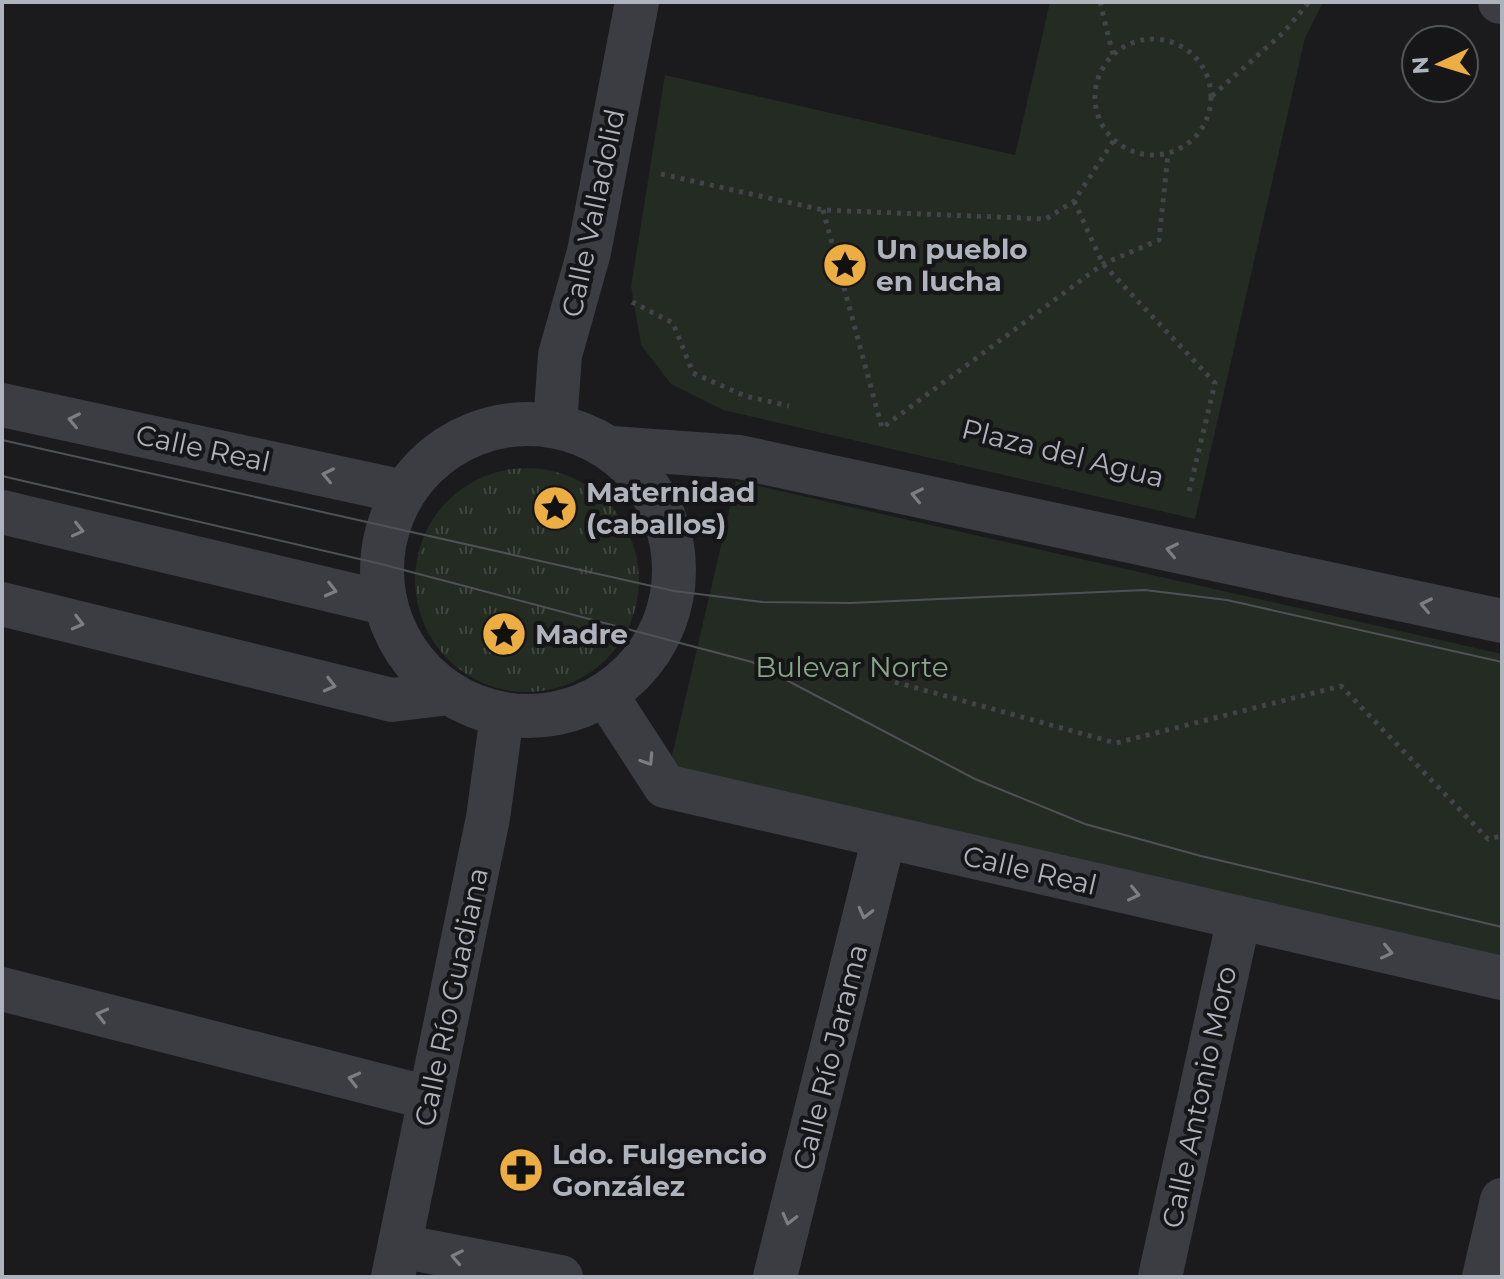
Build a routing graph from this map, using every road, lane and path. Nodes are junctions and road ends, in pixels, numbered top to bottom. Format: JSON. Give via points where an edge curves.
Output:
{"nodes":[{"id":1,"x":637,"y":2,"type":"edge"},
{"id":2,"x":1100,"y":2,"type":"edge"},
{"id":3,"x":1309,"y":2,"type":"edge"},
{"id":4,"x":1113,"y":55,"type":"junction"},
{"id":5,"x":1212,"y":96,"type":"junction"},
{"id":6,"x":1114,"y":140,"type":"junction"},
{"id":7,"x":1168,"y":154,"type":"junction"},
{"id":8,"x":606,"y":162,"type":"junction"},
{"id":9,"x":1074,"y":201,"type":"junction"},
{"id":10,"x":823,"y":210,"type":"junction"},
{"id":11,"x":589,"y":252,"type":"junction"},
{"id":12,"x":1103,"y":264,"type":"junction"},
{"id":13,"x":2,"y":405,"type":"edge"},
{"id":14,"x":791,"y":407,"type":"dead end"},
{"id":15,"x":555,"y":425,"type":"junction"},
{"id":16,"x":867,"y":425,"type":"dead end"},
{"id":17,"x":882,"y":428,"type":"junction"},
{"id":18,"x":897,"y":432,"type":"dead end"},
{"id":19,"x":611,"y":448,"type":"junction"},
{"id":20,"x":404,"y":492,"type":"junction"},
{"id":21,"x":1186,"y":505,"type":"dead end"},
{"id":22,"x":2,"y":512,"type":"edge"},
{"id":23,"x":385,"y":603,"type":"junction"},
{"id":24,"x":2,"y":604,"type":"edge"},
{"id":25,"x":1502,"y":621,"type":"edge"},
{"id":26,"x":895,"y":682,"type":"dead end"},
{"id":27,"x":449,"y":693,"type":"junction"},
{"id":28,"x":606,"y":695,"type":"junction"},
{"id":29,"x":502,"y":715,"type":"junction"},
{"id":30,"x":1502,"y":836,"type":"edge"},
{"id":31,"x":884,"y":837,"type":"junction"},
{"id":32,"x":1239,"y":918,"type":"junction"},
{"id":33,"x":1502,"y":978,"type":"edge"},
{"id":34,"x":2,"y":989,"type":"edge"},
{"id":35,"x":429,"y":1098,"type":"junction"},
{"id":36,"x":1502,"y":1200,"type":"edge"},
{"id":37,"x":397,"y":1262,"type":"edge"},
{"id":38,"x":561,"y":1277,"type":"edge"},
{"id":39,"x":775,"y":1277,"type":"edge"},
{"id":40,"x":1160,"y":1277,"type":"edge"},
{"id":41,"x":1484,"y":1277,"type":"edge"}],
"edges":[{"from":1,"to":8,"type":"street","name":"Calle Valladolid"},
{"from":2,"to":4,"type":"path"},
{"from":3,"to":5,"type":"path","via":[[1284,32]]},
{"from":4,"to":5,"type":"path","via":[[1128,44],[1165,39],[1198,60]]},
{"from":4,"to":6,"type":"path","via":[[1101,70],[1095,107]]},
{"from":5,"to":7,"type":"path","via":[[1200,133]]},
{"from":6,"to":7,"type":"path","via":[[1129,151]]},
{"from":6,"to":9,"type":"path"},
{"from":7,"to":12,"type":"path","name":"Plaza del Agua","via":[[1159,240]]},
{"from":8,"to":10,"type":"path"},
{"from":8,"to":11,"type":"street","name":"Calle Valladolid"},
{"from":9,"to":10,"type":"path","via":[[1046,219]]},
{"from":9,"to":12,"type":"path","name":"Plaza del Agua"},
{"from":10,"to":17,"type":"path"},
{"from":11,"to":14,"type":"path","via":[[612,292],[673,323],[693,373],[745,396]]},
{"from":11,"to":15,"type":"street","name":"Calle Valladolid","via":[[560,355]]},
{"from":12,"to":17,"type":"path","name":"Plaza del Agua"},
{"from":12,"to":21,"type":"path","name":"Plaza del Agua","via":[[1215,383]]},
{"from":20,"to":13,"type":"street","name":"Calle Real","one_way":true},
{"from":15,"to":19,"type":"street"},
{"from":15,"to":20,"type":"street","via":[[512,423],[470,434],[432,458]]},
{"from":16,"to":17,"type":"path"},
{"from":17,"to":18,"type":"path"},
{"from":25,"to":19,"type":"street","one_way":true,"via":[[739,457]]},
{"from":19,"to":28,"type":"street","via":[[642,476],[663,510],[674,550],[674,591],[660,635],[637,669]]},
{"from":20,"to":23,"type":"street","via":[[383,548]]},
{"from":22,"to":23,"type":"street","one_way":true},
{"from":23,"to":27,"type":"street","via":[[398,638],[421,669]]},
{"from":24,"to":27,"type":"street","one_way":true,"via":[[392,700]]},
{"from":26,"to":30,"type":"path","via":[[1116,743],[1341,686],[1488,839]]},
{"from":27,"to":29,"type":"street"},
{"from":28,"to":29,"type":"street","via":[[574,710],[539,717]]},
{"from":28,"to":31,"type":"street","name":"Calle Real","one_way":true,"via":[[665,786]]},
{"from":29,"to":35,"type":"street","name":"Calle Río Guadiana","via":[[488,818]]},
{"from":31,"to":32,"type":"street","name":"Calle Real","one_way":true},
{"from":31,"to":39,"type":"street","name":"Calle Río Jarama","one_way":true},
{"from":32,"to":33,"type":"street","name":"Calle Real","one_way":true},
{"from":32,"to":40,"type":"street","name":"Calle Antonio Moro"},
{"from":35,"to":34,"type":"street","one_way":true},
{"from":35,"to":37,"type":"street","name":"Calle Río Guadiana"},
{"from":36,"to":41,"type":"street"},
{"from":38,"to":37,"type":"street","one_way":true}]}
